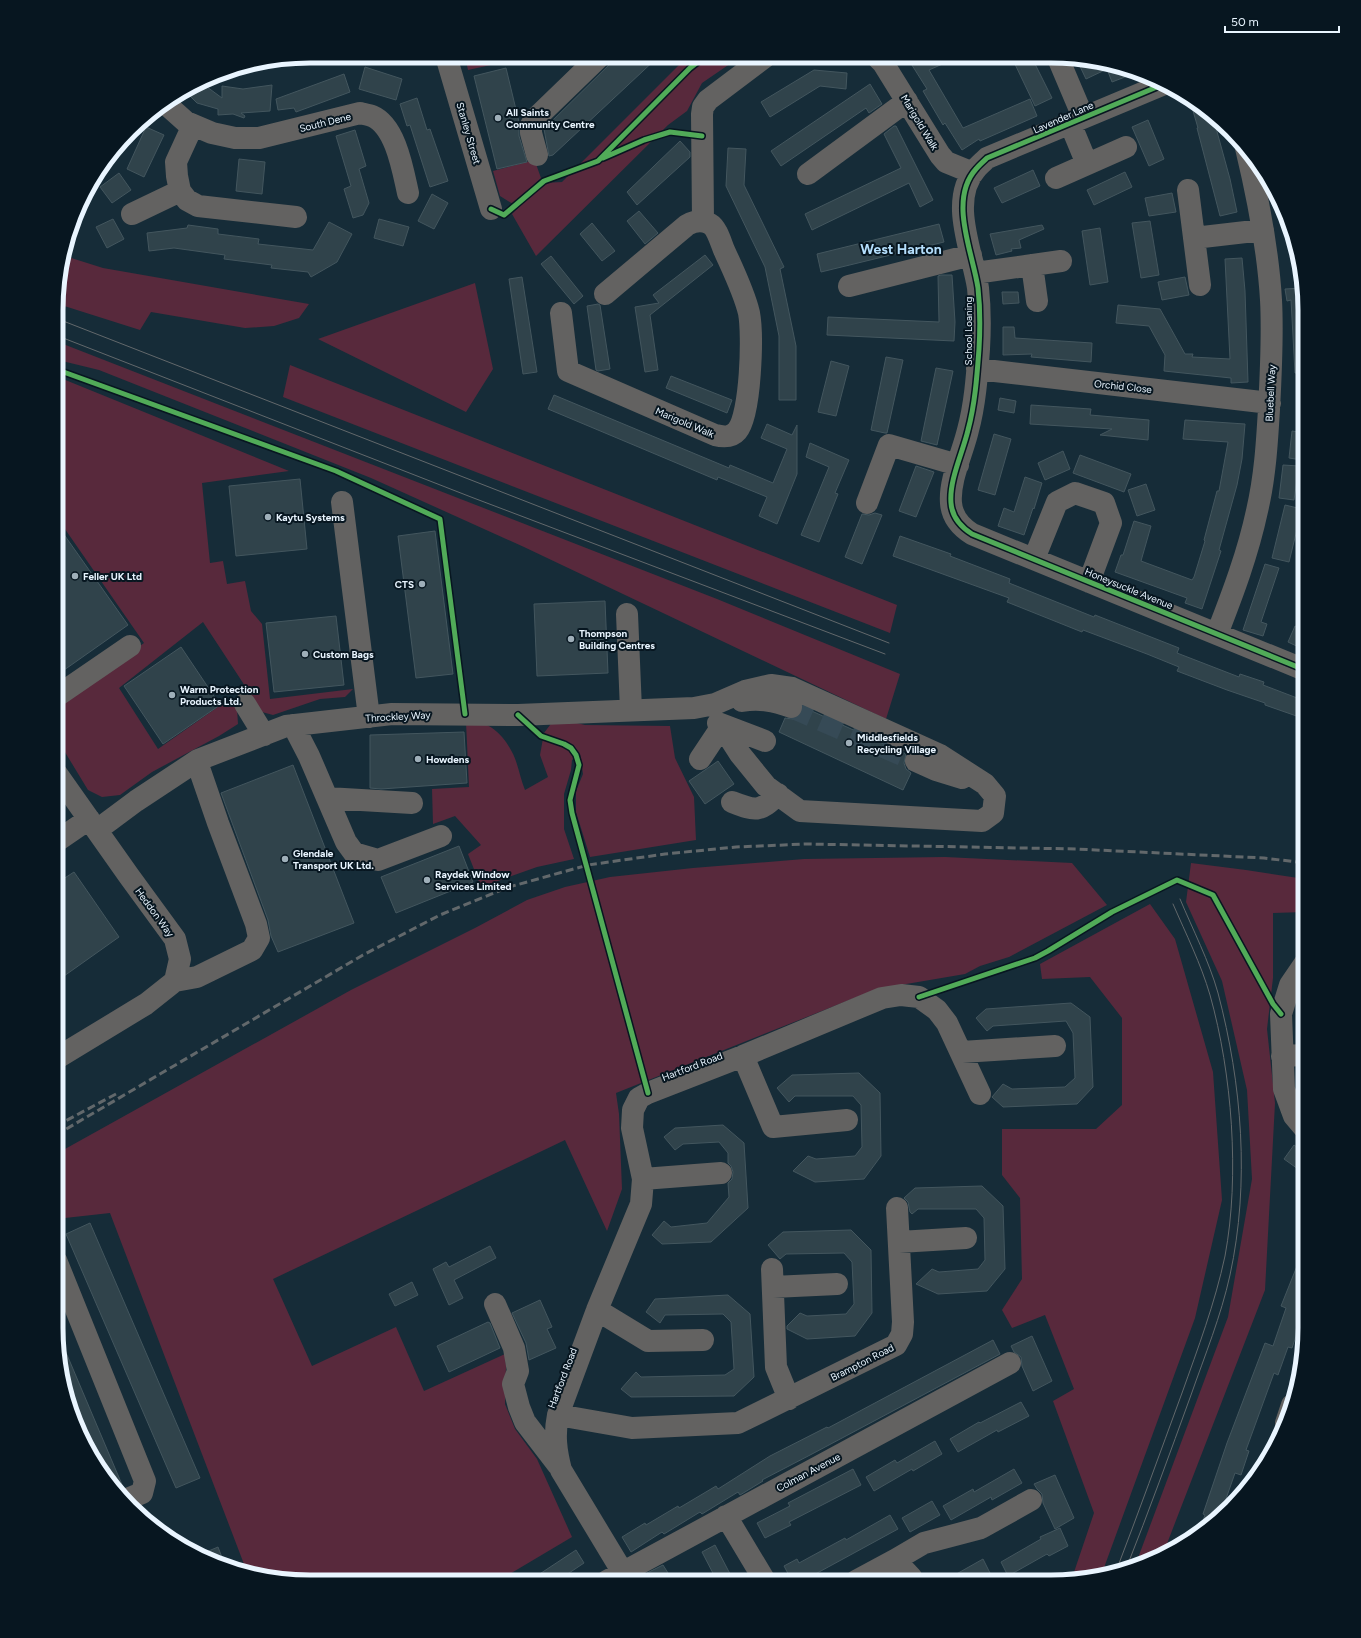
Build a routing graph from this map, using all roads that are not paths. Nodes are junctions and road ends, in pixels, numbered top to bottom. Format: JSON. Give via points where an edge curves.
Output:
{"nodes":[{"id":1,"x":448,"y":63,"type":"edge"},
{"id":2,"x":593,"y":63,"type":"edge"},
{"id":3,"x":757,"y":63,"type":"edge"},
{"id":4,"x":881,"y":63,"type":"edge"},
{"id":5,"x":1060,"y":64,"type":"edge"},
{"id":6,"x":1157,"y":87,"type":"edge"},
{"id":7,"x":907,"y":101,"type":"junction"},
{"id":8,"x":170,"y":107,"type":"edge"},
{"id":9,"x":1077,"y":120,"type":"junction"},
{"id":10,"x":194,"y":125,"type":"junction"},
{"id":11,"x":1126,"y":147,"type":"dead end"},
{"id":12,"x":537,"y":155,"type":"dead end"},
{"id":13,"x":1087,"y":164,"type":"junction"},
{"id":14,"x":1250,"y":164,"type":"edge"},
{"id":15,"x":973,"y":172,"type":"junction"},
{"id":16,"x":808,"y":174,"type":"dead end"},
{"id":17,"x":1056,"y":178,"type":"dead end"},
{"id":18,"x":1188,"y":190,"type":"dead end"},
{"id":19,"x":180,"y":191,"type":"junction"},
{"id":20,"x":408,"y":193,"type":"dead end"},
{"id":21,"x":491,"y":209,"type":"dead end"},
{"id":22,"x":132,"y":214,"type":"dead end"},
{"id":23,"x":296,"y":217,"type":"dead end"},
{"id":24,"x":703,"y":221,"type":"junction"},
{"id":25,"x":1263,"y":230,"type":"junction"},
{"id":26,"x":1194,"y":238,"type":"junction"},
{"id":27,"x":1061,"y":261,"type":"dead end"},
{"id":28,"x":973,"y":264,"type":"junction"},
{"id":29,"x":1032,"y":265,"type":"junction"},
{"id":30,"x":1200,"y":285,"type":"dead end"},
{"id":31,"x":849,"y":286,"type":"dead end"},
{"id":32,"x":606,"y":294,"type":"dead end"},
{"id":33,"x":1037,"y":301,"type":"dead end"},
{"id":34,"x":561,"y":313,"type":"dead end"},
{"id":35,"x":977,"y":369,"type":"junction"},
{"id":36,"x":1270,"y":403,"type":"junction"},
{"id":37,"x":958,"y":466,"type":"junction"},
{"id":38,"x":342,"y":502,"type":"dead end"},
{"id":39,"x":867,"y":503,"type":"dead end"},
{"id":40,"x":954,"y":513,"type":"joint"},
{"id":41,"x":1034,"y":559,"type":"junction"},
{"id":42,"x":1090,"y":582,"type":"junction"},
{"id":43,"x":627,"y":614,"type":"dead end"},
{"id":44,"x":1218,"y":634,"type":"junction"},
{"id":45,"x":130,"y":646,"type":"dead end"},
{"id":46,"x":1298,"y":667,"type":"edge"},
{"id":47,"x":63,"y":692,"type":"edge"},
{"id":48,"x":245,"y":704,"type":"dead end"},
{"id":49,"x":715,"y":704,"type":"junction"},
{"id":50,"x":791,"y":707,"type":"tunnel mouth"},
{"id":51,"x":694,"y":708,"type":"junction"},
{"id":52,"x":631,"y":710,"type":"junction"},
{"id":53,"x":369,"y":717,"type":"junction"},
{"id":54,"x":293,"y":725,"type":"junction"},
{"id":55,"x":722,"y":726,"type":"junction"},
{"id":56,"x":264,"y":735,"type":"junction"},
{"id":57,"x":765,"y":741,"type":"dead end"},
{"id":58,"x":700,"y":759,"type":"dead end"},
{"id":59,"x":916,"y":761,"type":"tunnel mouth"},
{"id":60,"x":196,"y":762,"type":"junction"},
{"id":61,"x":63,"y":782,"type":"edge"},
{"id":62,"x":985,"y":784,"type":"junction"},
{"id":63,"x":778,"y":794,"type":"junction"},
{"id":64,"x":328,"y":798,"type":"junction"},
{"id":65,"x":732,"y":802,"type":"dead end"},
{"id":66,"x":412,"y":803,"type":"dead end"},
{"id":67,"x":93,"y":824,"type":"junction"},
{"id":68,"x":441,"y":836,"type":"dead end"},
{"id":69,"x":63,"y":838,"type":"edge"},
{"id":70,"x":1298,"y":973,"type":"edge"},
{"id":71,"x":175,"y":981,"type":"junction"},
{"id":72,"x":1055,"y":1046,"type":"dead end"},
{"id":73,"x":962,"y":1052,"type":"junction"},
{"id":74,"x":63,"y":1054,"type":"edge"},
{"id":75,"x":1298,"y":1055,"type":"edge"},
{"id":76,"x":743,"y":1056,"type":"junction"},
{"id":77,"x":1282,"y":1056,"type":"junction"},
{"id":78,"x":980,"y":1094,"type":"dead end"},
{"id":79,"x":847,"y":1120,"type":"dead end"},
{"id":80,"x":1298,"y":1120,"type":"edge"},
{"id":81,"x":721,"y":1172,"type":"dead end"},
{"id":82,"x":643,"y":1179,"type":"junction"},
{"id":83,"x":897,"y":1208,"type":"dead end"},
{"id":84,"x":966,"y":1238,"type":"dead end"},
{"id":85,"x":899,"y":1242,"type":"junction"},
{"id":86,"x":63,"y":1277,"type":"edge"},
{"id":87,"x":837,"y":1284,"type":"dead end"},
{"id":88,"x":494,"y":1304,"type":"dead end"},
{"id":89,"x":597,"y":1310,"type":"junction"},
{"id":90,"x":703,"y":1340,"type":"dead end"},
{"id":91,"x":1010,"y":1363,"type":"dead end"},
{"id":92,"x":789,"y":1399,"type":"junction"},
{"id":93,"x":558,"y":1415,"type":"junction"},
{"id":94,"x":561,"y":1470,"type":"junction"},
{"id":95,"x":130,"y":1498,"type":"edge"},
{"id":96,"x":1031,"y":1500,"type":"dead end"},
{"id":97,"x":726,"y":1516,"type":"junction"},
{"id":98,"x":895,"y":1560,"type":"junction"},
{"id":99,"x":617,"y":1575,"type":"edge"},
{"id":100,"x":624,"y":1575,"type":"edge"},
{"id":101,"x":761,"y":1575,"type":"edge"},
{"id":102,"x":868,"y":1575,"type":"edge"},
{"id":103,"x":909,"y":1575,"type":"edge"}],
"edges":[{"from":1,"to":21,"type":"street","name":"Stanley Street"},
{"from":2,"to":12,"type":"street","via":[[531,125]]},
{"from":3,"to":24,"type":"street","via":[[708,100],[703,107]]},
{"from":4,"to":7,"type":"street","name":"Marigold Walk"},
{"from":5,"to":9,"type":"street"},
{"from":6,"to":9,"type":"street","name":"Lavender Lane"},
{"from":7,"to":15,"type":"street","name":"Marigold Walk","via":[[946,162]]},
{"from":7,"to":16,"type":"street"},
{"from":8,"to":10,"type":"street","name":"South Dene","via":[[186,122]]},
{"from":9,"to":13,"type":"street"},
{"from":9,"to":15,"type":"street","name":"Lavender Lane","via":[[987,158]]},
{"from":10,"to":19,"type":"street","via":[[176,162]]},
{"from":10,"to":20,"type":"street","name":"South Dene","via":[[212,133],[235,138],[259,138],[360,113],[374,117],[388,129],[396,147]]},
{"from":11,"to":13,"type":"street"},
{"from":13,"to":17,"type":"street"},
{"from":14,"to":25,"type":"street","name":"Bluebell Way"},
{"from":15,"to":28,"type":"street","name":"School Loaning","via":[[964,197],[962,213]]},
{"from":18,"to":26,"type":"street"},
{"from":19,"to":22,"type":"street"},
{"from":19,"to":23,"type":"street","via":[[187,200],[198,206]]},
{"from":24,"to":32,"type":"street","via":[[694,221],[687,225]]},
{"from":24,"to":34,"type":"street","name":"Marigold Walk","via":[[711,224],[716,232],[736,276],[748,313],[751,333],[751,372],[745,409],[738,430],[731,436],[715,436],[568,371]]},
{"from":25,"to":26,"type":"street"},
{"from":25,"to":36,"type":"street","name":"Bluebell Way","via":[[1271,298]]},
{"from":26,"to":30,"type":"street"},
{"from":27,"to":29,"type":"street"},
{"from":28,"to":29,"type":"street"},
{"from":28,"to":31,"type":"street"},
{"from":28,"to":35,"type":"street","name":"School Loaning","via":[[978,289]]},
{"from":29,"to":33,"type":"street"},
{"from":35,"to":36,"type":"street","name":"Orchid Close"},
{"from":35,"to":37,"type":"street","name":"School Loaning","via":[[969,429]]},
{"from":36,"to":44,"type":"street","name":"Bluebell Way","via":[[1258,509],[1242,568]]},
{"from":37,"to":39,"type":"street","via":[[889,445]]},
{"from":37,"to":40,"type":"street","name":"School Loaning","via":[[950,492]]},
{"from":38,"to":53,"type":"street"},
{"from":40,"to":41,"type":"street","name":"Honeysuckle Avenue","via":[[963,528],[972,534]]},
{"from":41,"to":42,"type":"street","name":"Honeysuckle Avenue"},
{"from":41,"to":42,"type":"street","via":[[1057,502],[1075,493],[1104,503],[1111,523]]},
{"from":42,"to":44,"type":"street","name":"Honeysuckle Avenue"},
{"from":43,"to":52,"type":"street"},
{"from":44,"to":46,"type":"street","name":"Honeysuckle Avenue"},
{"from":45,"to":47,"type":"street"},
{"from":48,"to":56,"type":"street"},
{"from":49,"to":50,"type":"street","via":[[753,699]]},
{"from":49,"to":51,"type":"street","name":"Throckley Way"},
{"from":49,"to":62,"type":"street","via":[[745,690],[771,685],[792,688],[940,755]]},
{"from":51,"to":52,"type":"street","name":"Throckley Way"},
{"from":51,"to":55,"type":"street"},
{"from":52,"to":53,"type":"street","name":"Throckley Way","via":[[518,715],[392,714]]},
{"from":53,"to":54,"type":"street","name":"Throckley Way"},
{"from":54,"to":56,"type":"street","name":"Throckley Way"},
{"from":54,"to":64,"type":"street"},
{"from":55,"to":57,"type":"street"},
{"from":55,"to":58,"type":"street"},
{"from":55,"to":63,"type":"street","via":[[740,754],[766,786]]},
{"from":56,"to":60,"type":"street","name":"Throckley Way"},
{"from":59,"to":62,"type":"street","via":[[936,770]]},
{"from":60,"to":67,"type":"street","name":"Throckley Way","via":[[136,801]]},
{"from":60,"to":71,"type":"street","via":[[259,938],[252,950],[197,977]]},
{"from":61,"to":67,"type":"street","name":"Heddon Way"},
{"from":62,"to":63,"type":"street","via":[[995,796],[993,813],[982,821],[800,811]]},
{"from":63,"to":65,"type":"street","via":[[767,805],[758,809]]},
{"from":64,"to":66,"type":"street"},
{"from":64,"to":68,"type":"street","via":[[346,842],[354,853],[378,860]]},
{"from":67,"to":69,"type":"street","name":"Throckley Way"},
{"from":67,"to":71,"type":"street","name":"Heddon Way","via":[[175,939],[180,959]]},
{"from":70,"to":77,"type":"street","via":[[1290,985],[1281,1014]]},
{"from":71,"to":74,"type":"street","via":[[146,1004]]},
{"from":72,"to":73,"type":"street"},
{"from":73,"to":76,"type":"street","name":"Hartford Road","via":[[937,1010],[919,997],[901,995],[882,998]]},
{"from":73,"to":78,"type":"street","name":"Hartford Road"},
{"from":75,"to":77,"type":"street"},
{"from":76,"to":79,"type":"street","via":[[773,1128]]},
{"from":76,"to":82,"type":"street","name":"Hartford Road","via":[[639,1098],[633,1110],[632,1128]]},
{"from":77,"to":80,"type":"street","via":[[1284,1089]]},
{"from":81,"to":82,"type":"street"},
{"from":82,"to":89,"type":"street","name":"Hartford Road","via":[[641,1204]]},
{"from":83,"to":85,"type":"street","name":"Brampton Road"},
{"from":84,"to":85,"type":"street"},
{"from":85,"to":92,"type":"street","name":"Brampton Road","via":[[903,1322],[902,1334],[896,1345]]},
{"from":86,"to":95,"type":"street","via":[[145,1482],[142,1492]]},
{"from":87,"to":92,"type":"street","via":[[772,1278],[776,1367]]},
{"from":88,"to":94,"type":"street","via":[[514,1348],[518,1371],[513,1384],[518,1408],[525,1422]]},
{"from":89,"to":90,"type":"street","via":[[648,1341]]},
{"from":89,"to":93,"type":"street","name":"Hartford Road"},
{"from":91,"to":97,"type":"street","name":"Colman Avenue"},
{"from":92,"to":93,"type":"street","name":"Brampton Road","via":[[738,1423],[632,1428]]},
{"from":93,"to":94,"type":"street","name":"Hartford Road","via":[[555,1429],[556,1449]]},
{"from":94,"to":99,"type":"street","name":"Hartford Road"},
{"from":96,"to":98,"type":"street","via":[[981,1528],[924,1543]]},
{"from":97,"to":100,"type":"street","name":"Colman Avenue"},
{"from":97,"to":101,"type":"street"},
{"from":98,"to":102,"type":"street"},
{"from":98,"to":103,"type":"street"}]}
